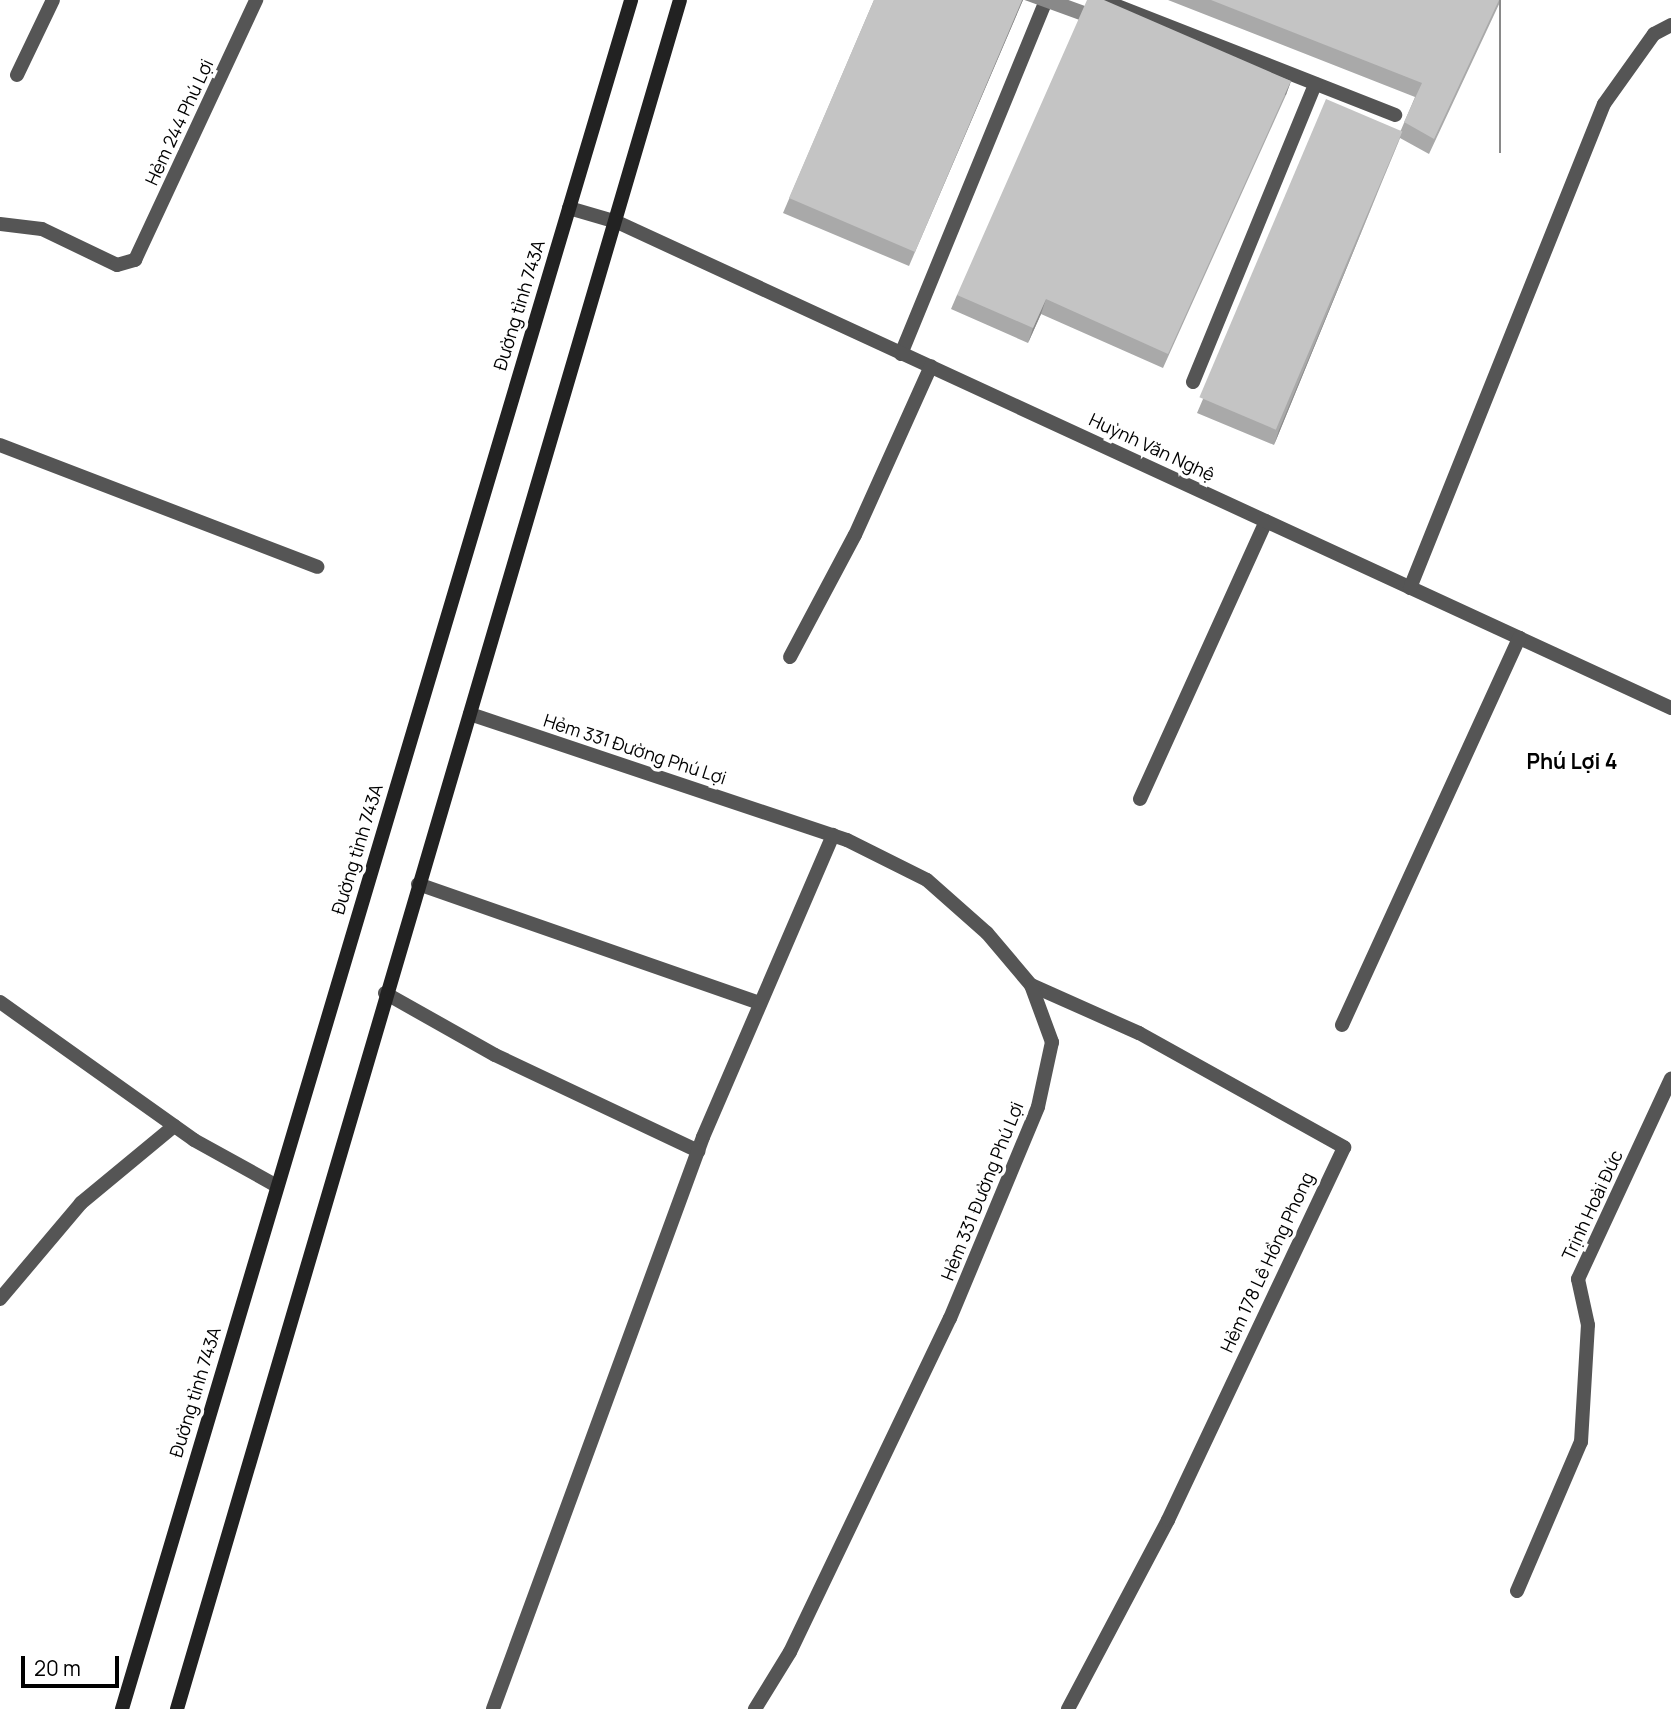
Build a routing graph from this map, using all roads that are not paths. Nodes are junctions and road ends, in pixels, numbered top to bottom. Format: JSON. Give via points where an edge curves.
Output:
{"nodes":[{"id":1,"x":53,"y":0,"type":"edge"},
{"id":2,"x":256,"y":0,"type":"edge"},
{"id":3,"x":631,"y":0,"type":"edge"},
{"id":4,"x":680,"y":0,"type":"edge"},
{"id":5,"x":1046,"y":0,"type":"edge"},
{"id":6,"x":1102,"y":0,"type":"edge"},
{"id":7,"x":1671,"y":25,"type":"edge"},
{"id":8,"x":17,"y":75,"type":"dead end"},
{"id":9,"x":1315,"y":84,"type":"junction"},
{"id":10,"x":1395,"y":115,"type":"dead end"},
{"id":11,"x":569,"y":208,"type":"junction"},
{"id":12,"x":617,"y":222,"type":"junction"},
{"id":13,"x":0,"y":225,"type":"edge"},
{"id":14,"x":901,"y":354,"type":"junction"},
{"id":15,"x":931,"y":366,"type":"junction"},
{"id":16,"x":1194,"y":382,"type":"dead end"},
{"id":17,"x":0,"y":445,"type":"edge"},
{"id":18,"x":1266,"y":521,"type":"junction"},
{"id":19,"x":317,"y":567,"type":"dead end"},
{"id":20,"x":1410,"y":587,"type":"junction"},
{"id":21,"x":1519,"y":638,"type":"junction"},
{"id":22,"x":790,"y":657,"type":"dead end"},
{"id":23,"x":1671,"y":708,"type":"edge"},
{"id":24,"x":470,"y":714,"type":"junction"},
{"id":25,"x":1140,"y":799,"type":"dead end"},
{"id":26,"x":833,"y":835,"type":"junction"},
{"id":27,"x":418,"y":884,"type":"junction"},
{"id":28,"x":1031,"y":985,"type":"junction"},
{"id":29,"x":386,"y":993,"type":"junction"},
{"id":30,"x":0,"y":1002,"type":"edge"},
{"id":31,"x":760,"y":1003,"type":"junction"},
{"id":32,"x":1342,"y":1025,"type":"dead end"},
{"id":33,"x":1671,"y":1079,"type":"edge"},
{"id":34,"x":1667,"y":1099,"type":"edge"},
{"id":35,"x":174,"y":1126,"type":"junction"},
{"id":36,"x":698,"y":1151,"type":"junction"},
{"id":37,"x":277,"y":1186,"type":"junction"},
{"id":38,"x":0,"y":1299,"type":"edge"},
{"id":39,"x":1517,"y":1591,"type":"dead end"},
{"id":40,"x":122,"y":1709,"type":"edge"},
{"id":41,"x":177,"y":1709,"type":"edge"},
{"id":42,"x":493,"y":1709,"type":"edge"},
{"id":43,"x":755,"y":1709,"type":"edge"},
{"id":44,"x":1068,"y":1709,"type":"edge"}],
"edges":[{"from":1,"to":8,"type":"street"},
{"from":2,"to":13,"type":"street","name":"Hẻm 244 Phú Lợi","via":[[135,260],[117,265],[41,229]]},
{"from":3,"to":11,"type":"main road","name":"Đường tỉnh 743A"},
{"from":4,"to":12,"type":"main road"},
{"from":5,"to":14,"type":"street"},
{"from":6,"to":9,"type":"street"},
{"from":7,"to":20,"type":"street","via":[[1654,34],[1604,104]]},
{"from":9,"to":10,"type":"street"},
{"from":9,"to":16,"type":"street"},
{"from":11,"to":12,"type":"street","name":"Huỳnh Văn Nghệ"},
{"from":11,"to":37,"type":"main road","name":"Đường tỉnh 743A"},
{"from":12,"to":14,"type":"street","name":"Huỳnh Văn Nghệ"},
{"from":12,"to":24,"type":"main road"},
{"from":14,"to":15,"type":"street","name":"Huỳnh Văn Nghệ"},
{"from":15,"to":18,"type":"street","name":"Huỳnh Văn Nghệ"},
{"from":15,"to":22,"type":"street","via":[[855,536]]},
{"from":17,"to":19,"type":"street"},
{"from":18,"to":20,"type":"street","name":"Huỳnh Văn Nghệ"},
{"from":18,"to":25,"type":"street"},
{"from":20,"to":21,"type":"street","name":"Huỳnh Văn Nghệ"},
{"from":21,"to":23,"type":"street","name":"Huỳnh Văn Nghệ"},
{"from":21,"to":32,"type":"street"},
{"from":24,"to":26,"type":"street","name":"Hẻm 331 Đường Phú Lợi"},
{"from":24,"to":27,"type":"main road"},
{"from":26,"to":28,"type":"street","name":"Hẻm 331 Đường Phú Lợi","via":[[927,880],[988,933]]},
{"from":26,"to":31,"type":"street"},
{"from":27,"to":29,"type":"main road"},
{"from":27,"to":31,"type":"street"},
{"from":28,"to":43,"type":"street","name":"Hẻm 331 Đường Phú Lợi","via":[[1052,1042],[1038,1107],[950,1318],[790,1652]]},
{"from":28,"to":44,"type":"street","name":"Hẻm 178 Lê Hồng Phong","via":[[1139,1033],[1343,1147],[1168,1520]]},
{"from":29,"to":36,"type":"street","via":[[495,1055]]},
{"from":29,"to":41,"type":"main road"},
{"from":30,"to":35,"type":"street"},
{"from":31,"to":36,"type":"street"},
{"from":33,"to":34,"type":"street","name":"Trịnh Hoài Đức"},
{"from":34,"to":39,"type":"street","name":"Trịnh Hoài Đức","via":[[1578,1279],[1588,1325],[1581,1442]]},
{"from":35,"to":37,"type":"street"},
{"from":35,"to":38,"type":"street","via":[[81,1203]]},
{"from":36,"to":42,"type":"street"},
{"from":37,"to":40,"type":"main road","name":"Đường tỉnh 743A"}]}
